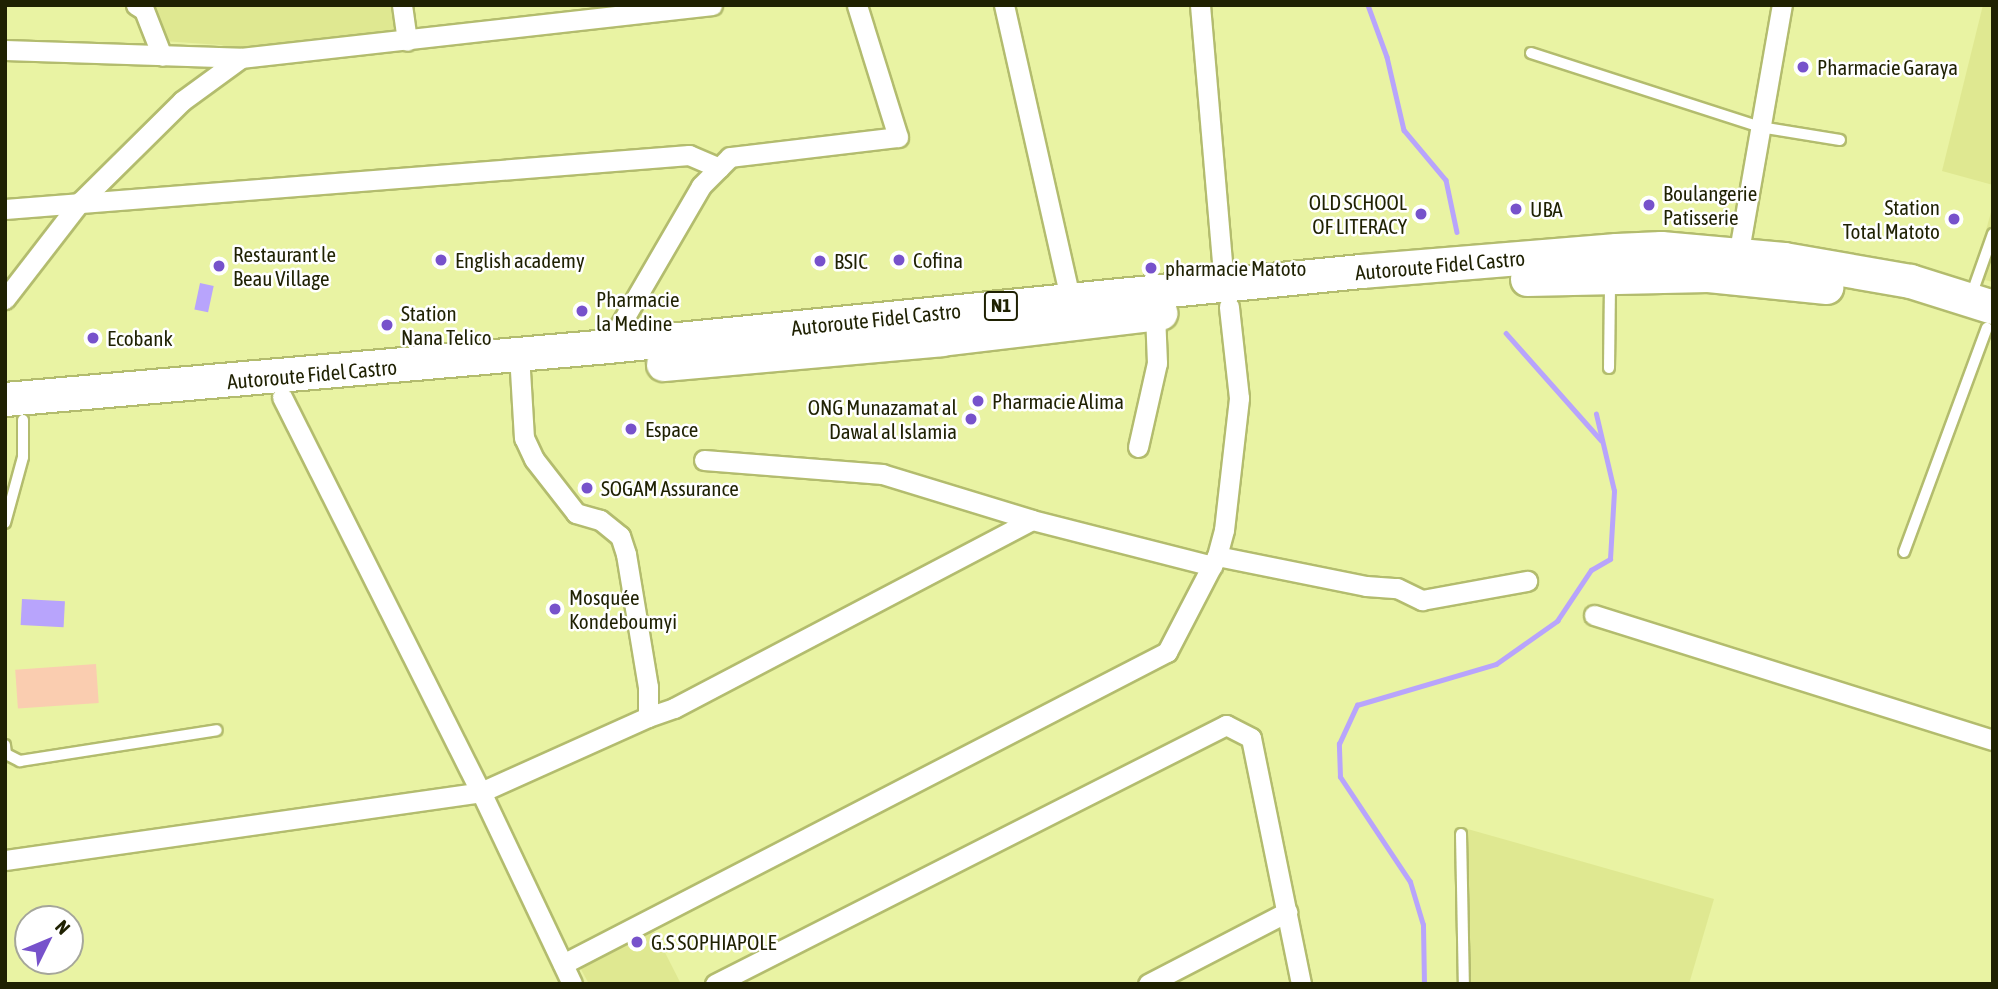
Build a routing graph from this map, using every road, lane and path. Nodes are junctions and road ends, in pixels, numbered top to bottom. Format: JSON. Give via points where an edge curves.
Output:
{"nodes":[{"id":1,"x":136,"y":5,"type":"edge"},
{"id":2,"x":402,"y":5,"type":"edge"},
{"id":3,"x":712,"y":5,"type":"edge"},
{"id":4,"x":857,"y":5,"type":"edge"},
{"id":5,"x":1003,"y":5,"type":"edge"},
{"id":6,"x":1200,"y":5,"type":"edge"},
{"id":7,"x":1782,"y":5,"type":"edge"},
{"id":8,"x":407,"y":41,"type":"junction"},
{"id":9,"x":5,"y":50,"type":"edge"},
{"id":10,"x":1531,"y":53,"type":"dead end"},
{"id":11,"x":162,"y":56,"type":"junction"},
{"id":12,"x":187,"y":57,"type":"junction"},
{"id":13,"x":242,"y":58,"type":"junction"},
{"id":14,"x":182,"y":101,"type":"junction"},
{"id":15,"x":1760,"y":127,"type":"junction"},
{"id":16,"x":1840,"y":140,"type":"dead end"},
{"id":17,"x":719,"y":168,"type":"junction"},
{"id":18,"x":80,"y":202,"type":"junction"},
{"id":19,"x":5,"y":209,"type":"edge"},
{"id":20,"x":1993,"y":234,"type":"edge"},
{"id":21,"x":1737,"y":265,"type":"junction"},
{"id":22,"x":1610,"y":276,"type":"junction"},
{"id":23,"x":1226,"y":296,"type":"junction"},
{"id":24,"x":5,"y":299,"type":"edge"},
{"id":25,"x":1070,"y":299,"type":"junction"},
{"id":26,"x":1155,"y":314,"type":"junction"},
{"id":27,"x":1986,"y":316,"type":"edge"},
{"id":28,"x":608,"y":346,"type":"junction"},
{"id":29,"x":521,"y":365,"type":"junction"},
{"id":30,"x":1609,"y":368,"type":"dead end"},
{"id":31,"x":282,"y":397,"type":"junction"},
{"id":32,"x":11,"y":414,"type":"edge"},
{"id":33,"x":1138,"y":447,"type":"dead end"},
{"id":34,"x":704,"y":460,"type":"dead end"},
{"id":35,"x":1032,"y":520,"type":"junction"},
{"id":36,"x":5,"y":523,"type":"edge"},
{"id":37,"x":1904,"y":552,"type":"dead end"},
{"id":38,"x":1214,"y":561,"type":"junction"},
{"id":39,"x":1527,"y":581,"type":"dead end"},
{"id":40,"x":1594,"y":615,"type":"dead end"},
{"id":41,"x":648,"y":717,"type":"junction"},
{"id":42,"x":217,"y":730,"type":"dead end"},
{"id":43,"x":1993,"y":740,"type":"edge"},
{"id":44,"x":5,"y":745,"type":"edge"},
{"id":45,"x":481,"y":792,"type":"junction"},
{"id":46,"x":1461,"y":834,"type":"dead end"},
{"id":47,"x":5,"y":860,"type":"edge"},
{"id":48,"x":1287,"y":912,"type":"junction"},
{"id":49,"x":563,"y":964,"type":"junction"},
{"id":50,"x":572,"y":984,"type":"edge"},
{"id":51,"x":715,"y":984,"type":"edge"},
{"id":52,"x":1148,"y":984,"type":"edge"},
{"id":53,"x":1301,"y":984,"type":"edge"},
{"id":54,"x":1464,"y":984,"type":"edge"}],
"edges":[{"from":1,"to":11,"type":"street","via":[[144,10]]},
{"from":2,"to":8,"type":"street"},
{"from":3,"to":8,"type":"street"},
{"from":4,"to":17,"type":"street","via":[[898,137],[730,157]]},
{"from":5,"to":25,"type":"street"},
{"from":6,"to":23,"type":"street"},
{"from":7,"to":15,"type":"street"},
{"from":8,"to":13,"type":"street"},
{"from":9,"to":11,"type":"street"},
{"from":10,"to":15,"type":"lane"},
{"from":11,"to":12,"type":"street"},
{"from":12,"to":13,"type":"street"},
{"from":12,"to":14,"type":"street","via":[[192,76]]},
{"from":13,"to":14,"type":"street"},
{"from":14,"to":18,"type":"street"},
{"from":15,"to":16,"type":"lane"},
{"from":15,"to":21,"type":"street"},
{"from":17,"to":18,"type":"street","via":[[689,155]]},
{"from":17,"to":28,"type":"street","via":[[701,186]]},
{"from":18,"to":19,"type":"street"},
{"from":18,"to":24,"type":"street"},
{"from":20,"to":27,"type":"lane"},
{"from":21,"to":22,"type":"highway","name":"Autoroute Fidel Castro","number":"N1"},
{"from":21,"to":23,"type":"highway","name":"Autoroute Fidel Castro","number":"N1","via":[[1661,248],[1616,250]]},
{"from":21,"to":27,"type":"highway","name":"Autoroute Fidel Castro","number":"N1","via":[[1798,282]]},
{"from":22,"to":23,"type":"highway","name":"Autoroute Fidel Castro","number":"N1"},
{"from":22,"to":30,"type":"lane"},
{"from":23,"to":25,"type":"highway","name":"Autoroute Fidel Castro","number":"N1"},
{"from":23,"to":26,"type":"highway","name":"Autoroute Fidel Castro","number":"N1"},
{"from":23,"to":38,"type":"street","via":[[1239,398],[1224,530]]},
{"from":25,"to":28,"type":"highway","name":"Autoroute Fidel Castro","number":"N1"},
{"from":26,"to":29,"type":"highway","name":"Autoroute Fidel Castro","number":"N1","via":[[941,339]]},
{"from":26,"to":33,"type":"street","via":[[1157,363]]},
{"from":27,"to":37,"type":"lane"},
{"from":28,"to":29,"type":"highway","name":"Autoroute Fidel Castro","number":"N1"},
{"from":29,"to":31,"type":"highway","name":"Autoroute Fidel Castro","number":"N1"},
{"from":29,"to":32,"type":"highway","name":"Autoroute Fidel Castro","number":"N1"},
{"from":29,"to":41,"type":"street","via":[[524,438],[534,460],[576,513],[600,520],[620,536],[635,599]]},
{"from":31,"to":32,"type":"highway","name":"Autoroute Fidel Castro","number":"N1"},
{"from":31,"to":45,"type":"street"},
{"from":32,"to":36,"type":"lane","via":[[23,457]]},
{"from":34,"to":35,"type":"street","via":[[882,474]]},
{"from":35,"to":38,"type":"street"},
{"from":35,"to":41,"type":"street","via":[[674,708]]},
{"from":38,"to":39,"type":"street","via":[[1397,589],[1422,600]]},
{"from":38,"to":49,"type":"street","via":[[1167,652]]},
{"from":40,"to":43,"type":"street"},
{"from":41,"to":45,"type":"street"},
{"from":42,"to":44,"type":"lane","via":[[20,761],[6,754]]},
{"from":45,"to":47,"type":"street"},
{"from":45,"to":49,"type":"street"},
{"from":46,"to":54,"type":"lane"},
{"from":48,"to":51,"type":"street","via":[[1251,738],[1226,725]]},
{"from":48,"to":52,"type":"street"},
{"from":48,"to":53,"type":"street"},
{"from":49,"to":50,"type":"street"}]}
